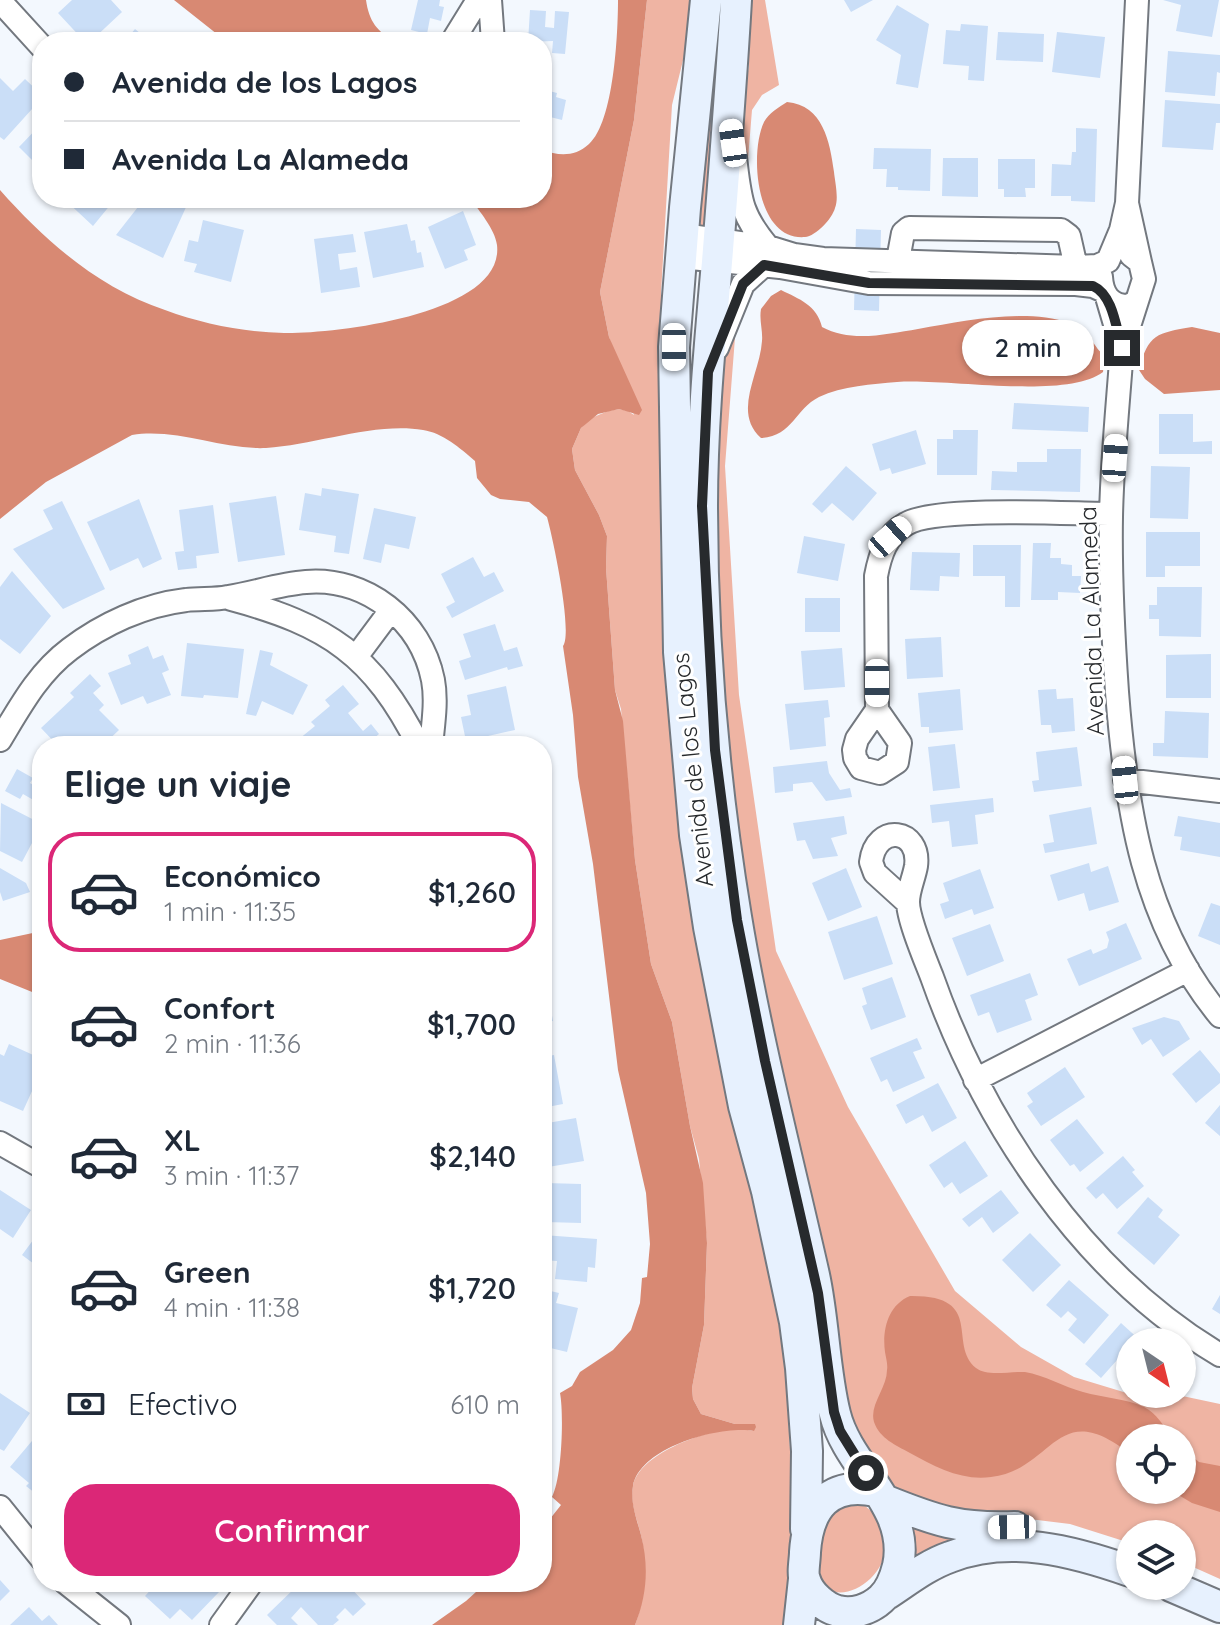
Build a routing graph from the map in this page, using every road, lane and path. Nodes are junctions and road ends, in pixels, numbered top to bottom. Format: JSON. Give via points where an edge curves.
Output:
{"nodes":[{"id":1,"x":478,"y":0,"type":"edge"},
{"id":2,"x":490,"y":0,"type":"edge"},
{"id":3,"x":706,"y":0,"type":"edge"},
{"id":4,"x":736,"y":0,"type":"edge"},
{"id":5,"x":1137,"y":0,"type":"edge"},
{"id":6,"x":0,"y":1,"type":"edge"},
{"id":7,"x":458,"y":32,"type":"edge"},
{"id":8,"x":492,"y":32,"type":"edge"},
{"id":9,"x":32,"y":36,"type":"edge"},
{"id":10,"x":729,"y":116,"type":"junction"},
{"id":11,"x":1127,"y":203,"type":"junction"},
{"id":12,"x":682,"y":246,"type":"junction"},
{"id":13,"x":718,"y":250,"type":"junction"},
{"id":14,"x":766,"y":256,"type":"junction"},
{"id":15,"x":898,"y":260,"type":"junction"},
{"id":16,"x":1108,"y":261,"type":"junction"},
{"id":17,"x":1140,"y":262,"type":"junction"},
{"id":18,"x":1076,"y":267,"type":"junction"},
{"id":19,"x":1104,"y":293,"type":"junction"},
{"id":20,"x":1136,"y":302,"type":"junction"},
{"id":21,"x":1122,"y":348,"type":"junction"},
{"id":22,"x":708,"y":372,"type":"junction"},
{"id":23,"x":1111,"y":514,"type":"junction"},
{"id":24,"x":226,"y":598,"type":"junction"},
{"id":25,"x":391,"y":610,"type":"junction"},
{"id":26,"x":356,"y":657,"type":"junction"},
{"id":27,"x":877,"y":710,"type":"dead end"},
{"id":28,"x":413,"y":736,"type":"edge"},
{"id":29,"x":431,"y":736,"type":"edge"},
{"id":30,"x":0,"y":740,"type":"edge"},
{"id":31,"x":1125,"y":780,"type":"junction"},
{"id":32,"x":1220,"y":791,"type":"edge"},
{"id":33,"x":908,"y":903,"type":"dead end"},
{"id":34,"x":1188,"y":970,"type":"junction"},
{"id":35,"x":1220,"y":1016,"type":"edge"},
{"id":36,"x":975,"y":1080,"type":"junction"},
{"id":37,"x":0,"y":1143,"type":"edge"},
{"id":38,"x":32,"y":1161,"type":"edge"},
{"id":39,"x":1220,"y":1355,"type":"edge"},
{"id":40,"x":880,"y":1495,"type":"junction"},
{"id":41,"x":0,"y":1507,"type":"edge"},
{"id":42,"x":806,"y":1532,"type":"junction"},
{"id":43,"x":32,"y":1547,"type":"edge"},
{"id":44,"x":1116,"y":1547,"type":"edge"},
{"id":45,"x":1116,"y":1566,"type":"edge"},
{"id":46,"x":1196,"y":1576,"type":"edge"},
{"id":47,"x":804,"y":1579,"type":"junction"},
{"id":48,"x":1220,"y":1587,"type":"edge"},
{"id":49,"x":78,"y":1592,"type":"edge"},
{"id":50,"x":245,"y":1592,"type":"edge"},
{"id":51,"x":1196,"y":1597,"type":"edge"},
{"id":52,"x":1220,"y":1607,"type":"edge"},
{"id":53,"x":872,"y":1609,"type":"edge"},
{"id":54,"x":119,"y":1625,"type":"edge"},
{"id":55,"x":221,"y":1625,"type":"edge"},
{"id":56,"x":799,"y":1625,"type":"edge"}],
"edges":[{"from":1,"to":7,"type":"street"},
{"from":2,"to":8,"type":"street"},
{"from":3,"to":12,"type":"street","name":"Avenida de los Lagos"},
{"from":4,"to":10,"type":"street","name":"Avenida de los Lagos"},
{"from":5,"to":11,"type":"street"},
{"from":6,"to":9,"type":"street"},
{"from":10,"to":13,"type":"street","name":"Avenida de los Lagos"},
{"from":10,"to":14,"type":"street","via":[[742,208]]},
{"from":11,"to":16,"type":"street"},
{"from":11,"to":17,"type":"street"},
{"from":12,"to":13,"type":"street"},
{"from":12,"to":42,"type":"street","name":"Avenida de los Lagos","via":[[674,347],[675,532],[695,835],[744,1106],[795,1322],[807,1451]]},
{"from":13,"to":14,"type":"street"},
{"from":13,"to":22,"type":"street","name":"Avenida de los Lagos"},
{"from":14,"to":15,"type":"street"},
{"from":14,"to":19,"type":"street","via":[[869,283],[1076,284]]},
{"from":14,"to":22,"type":"street","via":[[743,284]]},
{"from":15,"to":18,"type":"street"},
{"from":15,"to":18,"type":"street","via":[[903,233],[909,228],[1061,230],[1069,236]]},
{"from":16,"to":17,"type":"street","via":[[1128,253]]},
{"from":16,"to":18,"type":"street"},
{"from":16,"to":19,"type":"street","via":[[1101,278]]},
{"from":17,"to":20,"type":"street","via":[[1144,279]]},
{"from":19,"to":20,"type":"street","via":[[1121,306]]},
{"from":19,"to":21,"type":"street","name":"Avenida La Alameda"},
{"from":20,"to":21,"type":"street","name":"Avenida La Alameda"},
{"from":21,"to":23,"type":"street","name":"Avenida La Alameda"},
{"from":22,"to":40,"type":"street","name":"Avenida de los Lagos","via":[[702,506],[708,656],[737,920],[818,1293],[834,1412]]},
{"from":23,"to":27,"type":"street","via":[[956,514],[922,516],[905,524],[890,537],[876,576]]},
{"from":23,"to":31,"type":"street","name":"Avenida La Alameda"},
{"from":24,"to":25,"type":"street","via":[[324,582],[356,587]]},
{"from":24,"to":26,"type":"street","via":[[306,624]]},
{"from":24,"to":30,"type":"street","via":[[153,606],[94,633],[45,672]]},
{"from":25,"to":26,"type":"street"},
{"from":25,"to":29,"type":"street","via":[[419,641],[430,667]]},
{"from":26,"to":28,"type":"street","via":[[386,690]]},
{"from":31,"to":32,"type":"street"},
{"from":31,"to":34,"type":"street","name":"Avenida La Alameda","via":[[1143,867]]},
{"from":33,"to":36,"type":"street","via":[[949,1027]]},
{"from":34,"to":35,"type":"street","name":"Avenida La Alameda"},
{"from":34,"to":36,"type":"street"},
{"from":36,"to":39,"type":"street","via":[[1028,1169],[1110,1267],[1192,1339]]},
{"from":37,"to":38,"type":"street"},
{"from":40,"to":42,"type":"street","via":[[862,1488],[829,1497],[811,1517]]},
{"from":40,"to":44,"type":"street","via":[[963,1527],[1028,1527]]},
{"from":40,"to":53,"type":"street","via":[[894,1518],[900,1554],[896,1572]]},
{"from":41,"to":43,"type":"street"},
{"from":42,"to":47,"type":"street"},
{"from":45,"to":53,"type":"street","via":[[1047,1548],[978,1548],[948,1557]]},
{"from":46,"to":48,"type":"street"},
{"from":47,"to":53,"type":"street","via":[[814,1595],[836,1611]]},
{"from":47,"to":56,"type":"street"},
{"from":49,"to":54,"type":"street"},
{"from":50,"to":55,"type":"street"},
{"from":51,"to":52,"type":"street"}]}
